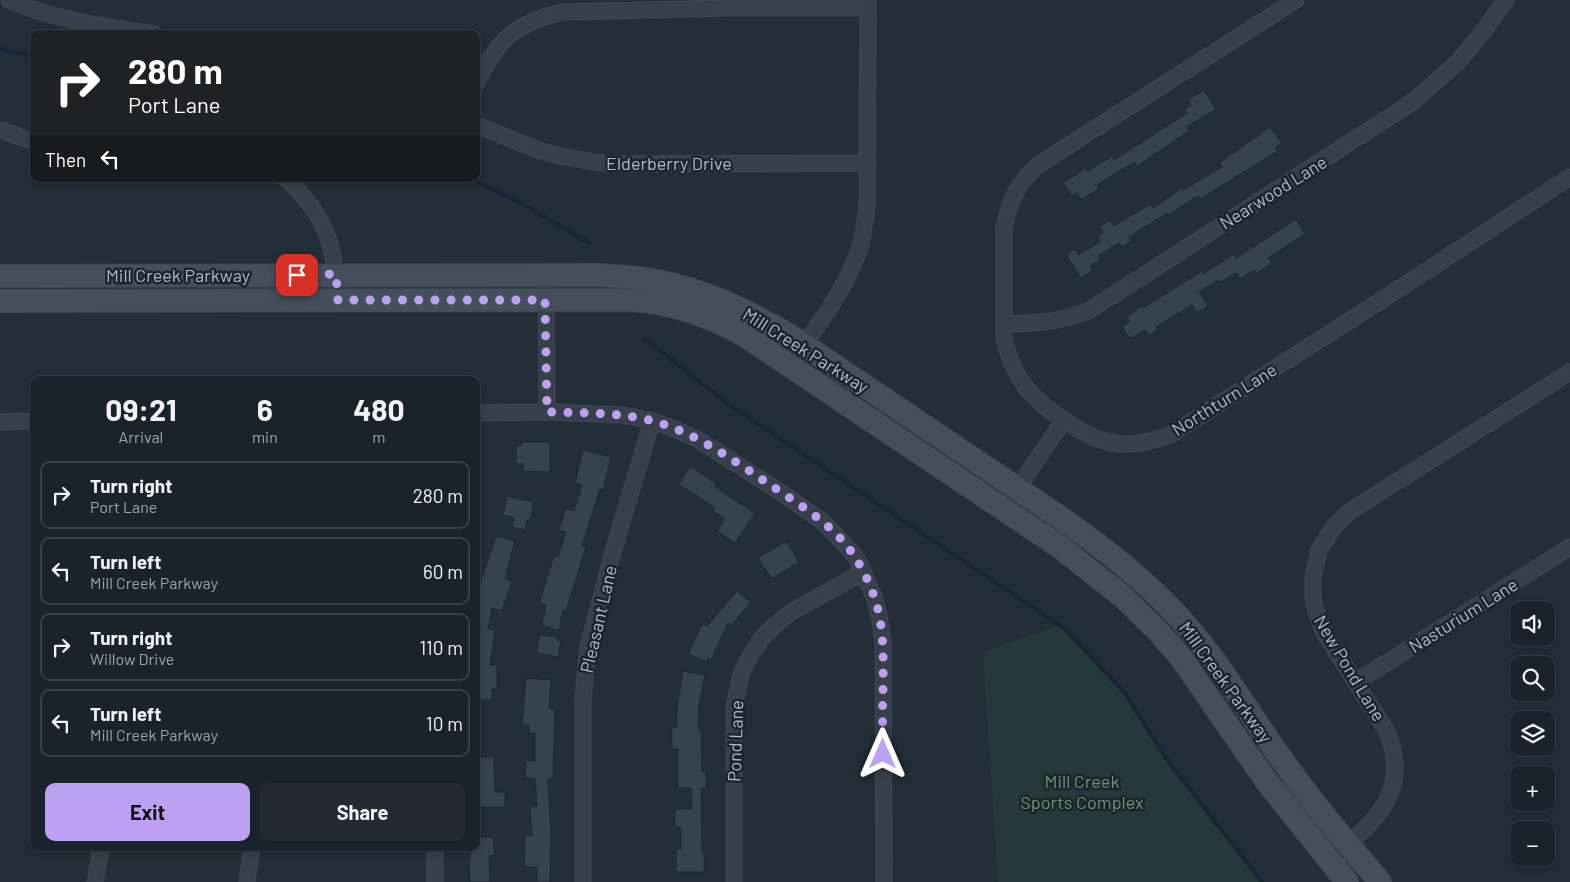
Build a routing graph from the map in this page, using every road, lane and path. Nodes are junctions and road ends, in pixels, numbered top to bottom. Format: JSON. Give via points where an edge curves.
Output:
{"nodes":[{"id":1,"x":9,"y":0,"type":"edge"},
{"id":2,"x":1296,"y":0,"type":"edge"},
{"id":3,"x":1506,"y":0,"type":"edge"},
{"id":4,"x":868,"y":4,"type":"edge"},
{"id":5,"x":129,"y":30,"type":"edge"},
{"id":6,"x":480,"y":75,"type":"edge"},
{"id":7,"x":480,"y":126,"type":"edge"},
{"id":8,"x":0,"y":130,"type":"edge"},
{"id":9,"x":30,"y":141,"type":"edge"},
{"id":10,"x":868,"y":163,"type":"junction"},
{"id":11,"x":1570,"y":177,"type":"edge"},
{"id":12,"x":289,"y":182,"type":"edge"},
{"id":13,"x":336,"y":274,"type":"junction"},
{"id":14,"x":546,"y":275,"type":"junction"},
{"id":15,"x":0,"y":276,"type":"edge"},
{"id":16,"x":338,"y":300,"type":"junction"},
{"id":17,"x":545,"y":300,"type":"junction"},
{"id":18,"x":0,"y":301,"type":"edge"},
{"id":19,"x":1004,"y":324,"type":"junction"},
{"id":20,"x":804,"y":345,"type":"junction"},
{"id":21,"x":788,"y":365,"type":"junction"},
{"id":22,"x":1570,"y":372,"type":"edge"},
{"id":23,"x":547,"y":412,"type":"junction"},
{"id":24,"x":480,"y":413,"type":"edge"},
{"id":25,"x":1064,"y":420,"type":"junction"},
{"id":26,"x":30,"y":421,"type":"edge"},
{"id":27,"x":652,"y":421,"type":"junction"},
{"id":28,"x":0,"y":422,"type":"edge"},
{"id":29,"x":1017,"y":488,"type":"junction"},
{"id":30,"x":1004,"y":508,"type":"junction"},
{"id":31,"x":1570,"y":547,"type":"edge"},
{"id":32,"x":864,"y":572,"type":"junction"},
{"id":33,"x":1356,"y":682,"type":"junction"},
{"id":34,"x":1348,"y":845,"type":"junction"},
{"id":35,"x":100,"y":851,"type":"edge"},
{"id":36,"x":252,"y":851,"type":"edge"},
{"id":37,"x":435,"y":851,"type":"edge"},
{"id":38,"x":1330,"y":861,"type":"junction"},
{"id":39,"x":95,"y":882,"type":"edge"},
{"id":40,"x":247,"y":882,"type":"edge"},
{"id":41,"x":435,"y":882,"type":"edge"},
{"id":42,"x":583,"y":882,"type":"edge"},
{"id":43,"x":734,"y":882,"type":"edge"},
{"id":44,"x":884,"y":882,"type":"edge"},
{"id":45,"x":1347,"y":882,"type":"edge"},
{"id":46,"x":1380,"y":882,"type":"edge"}],
"edges":[{"from":1,"to":5,"type":"street","via":[[74,21]]},
{"from":2,"to":19,"type":"street","name":"Northturn Lane","via":[[1029,173],[1012,198],[1004,228]]},
{"from":3,"to":19,"type":"street","name":"Nearwood Lane","via":[[1456,64],[1411,103],[1090,310],[1054,322]]},
{"from":4,"to":6,"type":"street","via":[[563,12],[537,19],[514,31],[486,62]]},
{"from":4,"to":10,"type":"street"},
{"from":7,"to":10,"type":"street","name":"Elderberry Drive","via":[[553,154],[606,164]]},
{"from":8,"to":9,"type":"street"},
{"from":10,"to":20,"type":"street","via":[[867,208],[858,252],[850,273]]},
{"from":11,"to":25,"type":"street","name":"Northturn Lane","via":[[1172,434],[1153,441],[1124,444],[1085,434]]},
{"from":12,"to":13,"type":"street","via":[[322,222]]},
{"from":13,"to":14,"type":"main road","name":"Mill Creek Parkway"},
{"from":13,"to":15,"type":"main road","name":"Mill Creek Parkway"},
{"from":13,"to":16,"type":"street"},
{"from":14,"to":17,"type":"street"},
{"from":14,"to":20,"type":"main road","name":"Mill Creek Parkway","via":[[620,276],[671,284],[734,305]]},
{"from":16,"to":17,"type":"main road","name":"Mill Creek Parkway"},
{"from":16,"to":18,"type":"main road","name":"Mill Creek Parkway"},
{"from":17,"to":21,"type":"main road","name":"Mill Creek Parkway","via":[[641,301],[684,309],[744,335]]},
{"from":17,"to":23,"type":"street"},
{"from":19,"to":25,"type":"street","name":"Northturn Lane","via":[[1007,352],[1025,387],[1042,406]]},
{"from":20,"to":21,"type":"street"},
{"from":20,"to":29,"type":"main road","name":"Mill Creek Parkway"},
{"from":21,"to":30,"type":"main road","name":"Mill Creek Parkway"},
{"from":22,"to":33,"type":"street","name":"New Pond Lane","via":[[1349,512],[1334,526],[1319,550],[1313,577],[1313,598],[1324,631]]},
{"from":23,"to":24,"type":"street"},
{"from":23,"to":27,"type":"street","via":[[605,413]]},
{"from":25,"to":29,"type":"street"},
{"from":26,"to":28,"type":"street"},
{"from":27,"to":32,"type":"street","via":[[699,440],[823,522],[842,540]]},
{"from":27,"to":42,"type":"street","name":"Pleasant Lane","via":[[588,647],[583,699]]},
{"from":29,"to":30,"type":"street"},
{"from":29,"to":34,"type":"main road","name":"Mill Creek Parkway","via":[[1131,570],[1179,618],[1210,655],[1282,759]]},
{"from":30,"to":38,"type":"main road","name":"Mill Creek Parkway","via":[[1090,569],[1157,630],[1199,683],[1266,782]]},
{"from":31,"to":33,"type":"street","name":"Nasturium Lane"},
{"from":32,"to":43,"type":"street","name":"Pond Lane","via":[[790,612],[775,624],[757,645],[741,674],[734,707]]},
{"from":32,"to":44,"type":"street","via":[[875,599],[883,642]]},
{"from":33,"to":34,"type":"street","name":"New Pond Lane","via":[[1386,730],[1396,767],[1394,783],[1380,814]]},
{"from":34,"to":38,"type":"street","name":"New Pond Lane"},
{"from":34,"to":46,"type":"main road","name":"Mill Creek Parkway"},
{"from":35,"to":39,"type":"street"},
{"from":36,"to":40,"type":"street"},
{"from":37,"to":41,"type":"street"},
{"from":38,"to":45,"type":"main road","name":"Mill Creek Parkway"}]}
